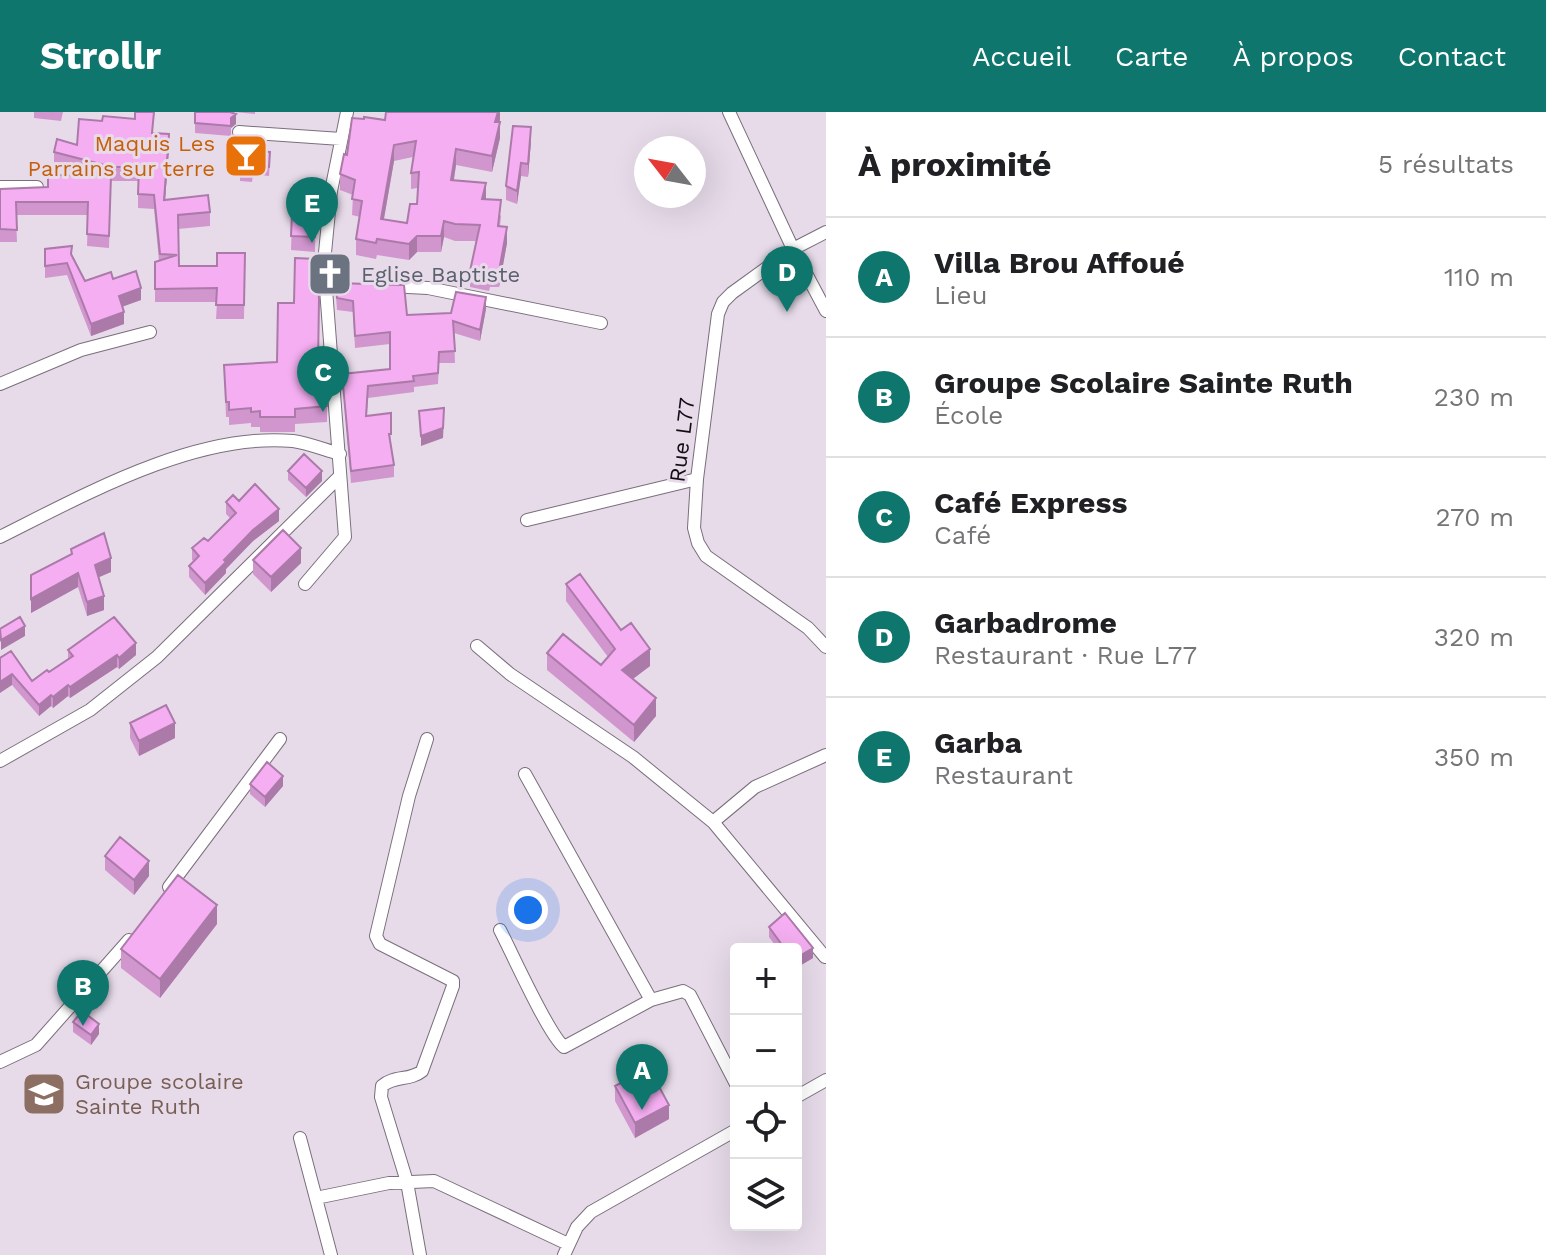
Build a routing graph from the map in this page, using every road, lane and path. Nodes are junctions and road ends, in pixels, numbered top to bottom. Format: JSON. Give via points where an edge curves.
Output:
{"nodes":[{"id":1,"x":347,"y":112,"type":"edge"},
{"id":2,"x":729,"y":112,"type":"edge"},
{"id":3,"x":239,"y":132,"type":"dead end"},
{"id":4,"x":341,"y":139,"type":"junction"},
{"id":5,"x":0,"y":187,"type":"edge"},
{"id":6,"x":37,"y":187,"type":"edge"},
{"id":7,"x":826,"y":232,"type":"edge"},
{"id":8,"x":793,"y":249,"type":"junction"},
{"id":9,"x":371,"y":287,"type":"edge"},
{"id":10,"x":826,"y":311,"type":"edge"},
{"id":11,"x":601,"y":323,"type":"dead end"},
{"id":12,"x":150,"y":332,"type":"dead end"},
{"id":13,"x":0,"y":384,"type":"edge"},
{"id":14,"x":340,"y":454,"type":"junction"},
{"id":15,"x":339,"y":477,"type":"junction"},
{"id":16,"x":697,"y":479,"type":"junction"},
{"id":17,"x":527,"y":520,"type":"dead end"},
{"id":18,"x":0,"y":537,"type":"edge"},
{"id":19,"x":305,"y":584,"type":"dead end"},
{"id":20,"x":477,"y":646,"type":"dead end"},
{"id":21,"x":826,"y":647,"type":"edge"},
{"id":22,"x":280,"y":739,"type":"dead end"},
{"id":23,"x":427,"y":739,"type":"dead end"},
{"id":24,"x":826,"y":755,"type":"edge"},
{"id":25,"x":0,"y":761,"type":"edge"},
{"id":26,"x":525,"y":774,"type":"dead end"},
{"id":27,"x":713,"y":822,"type":"junction"},
{"id":28,"x":160,"y":900,"type":"edge"},
{"id":29,"x":500,"y":930,"type":"dead end"},
{"id":30,"x":134,"y":934,"type":"edge"},
{"id":31,"x":825,"y":957,"type":"edge"},
{"id":32,"x":651,"y":1000,"type":"junction"},
{"id":33,"x":0,"y":1062,"type":"edge"},
{"id":34,"x":730,"y":1072,"type":"edge"},
{"id":35,"x":826,"y":1080,"type":"edge"},
{"id":36,"x":802,"y":1094,"type":"edge"},
{"id":37,"x":730,"y":1133,"type":"edge"},
{"id":38,"x":300,"y":1138,"type":"dead end"},
{"id":39,"x":407,"y":1182,"type":"junction"},
{"id":40,"x":316,"y":1198,"type":"junction"},
{"id":41,"x":566,"y":1250,"type":"edge"},
{"id":42,"x":331,"y":1255,"type":"edge"},
{"id":43,"x":420,"y":1255,"type":"edge"}],
"edges":[{"from":1,"to":4,"type":"street"},
{"from":2,"to":8,"type":"street"},
{"from":3,"to":4,"type":"street"},
{"from":4,"to":14,"type":"street","via":[[324,263],[331,285]]},
{"from":5,"to":6,"type":"street"},
{"from":7,"to":8,"type":"street","name":"Rue L77"},
{"from":8,"to":10,"type":"street"},
{"from":8,"to":16,"type":"street","name":"Rue L77","via":[[723,302]]},
{"from":9,"to":11,"type":"street","via":[[428,288]]},
{"from":12,"to":13,"type":"street","via":[[81,350]]},
{"from":14,"to":15,"type":"street"},
{"from":14,"to":18,"type":"street","via":[[295,441],[216,448],[144,469]]},
{"from":15,"to":19,"type":"street","via":[[345,537]]},
{"from":15,"to":25,"type":"street","via":[[157,657],[90,710]]},
{"from":16,"to":17,"type":"street"},
{"from":16,"to":21,"type":"street","name":"Rue L77","via":[[694,528],[706,556],[808,628]]},
{"from":20,"to":27,"type":"street","via":[[633,757]]},
{"from":22,"to":28,"type":"street"},
{"from":23,"to":39,"type":"street","via":[[376,936],[380,944],[453,981],[422,1071],[382,1086]]},
{"from":24,"to":27,"type":"street","via":[[755,787]]},
{"from":26,"to":32,"type":"street"},
{"from":27,"to":31,"type":"street"},
{"from":29,"to":32,"type":"street","via":[[564,1047]]},
{"from":30,"to":33,"type":"street","via":[[36,1045]]},
{"from":32,"to":34,"type":"street","via":[[683,991],[690,995]]},
{"from":35,"to":36,"type":"street"},
{"from":37,"to":41,"type":"street","via":[[591,1212]]},
{"from":38,"to":40,"type":"street"},
{"from":39,"to":40,"type":"street"},
{"from":39,"to":41,"type":"street","via":[[440,1182]]},
{"from":39,"to":43,"type":"street"},
{"from":40,"to":42,"type":"street"}]}
